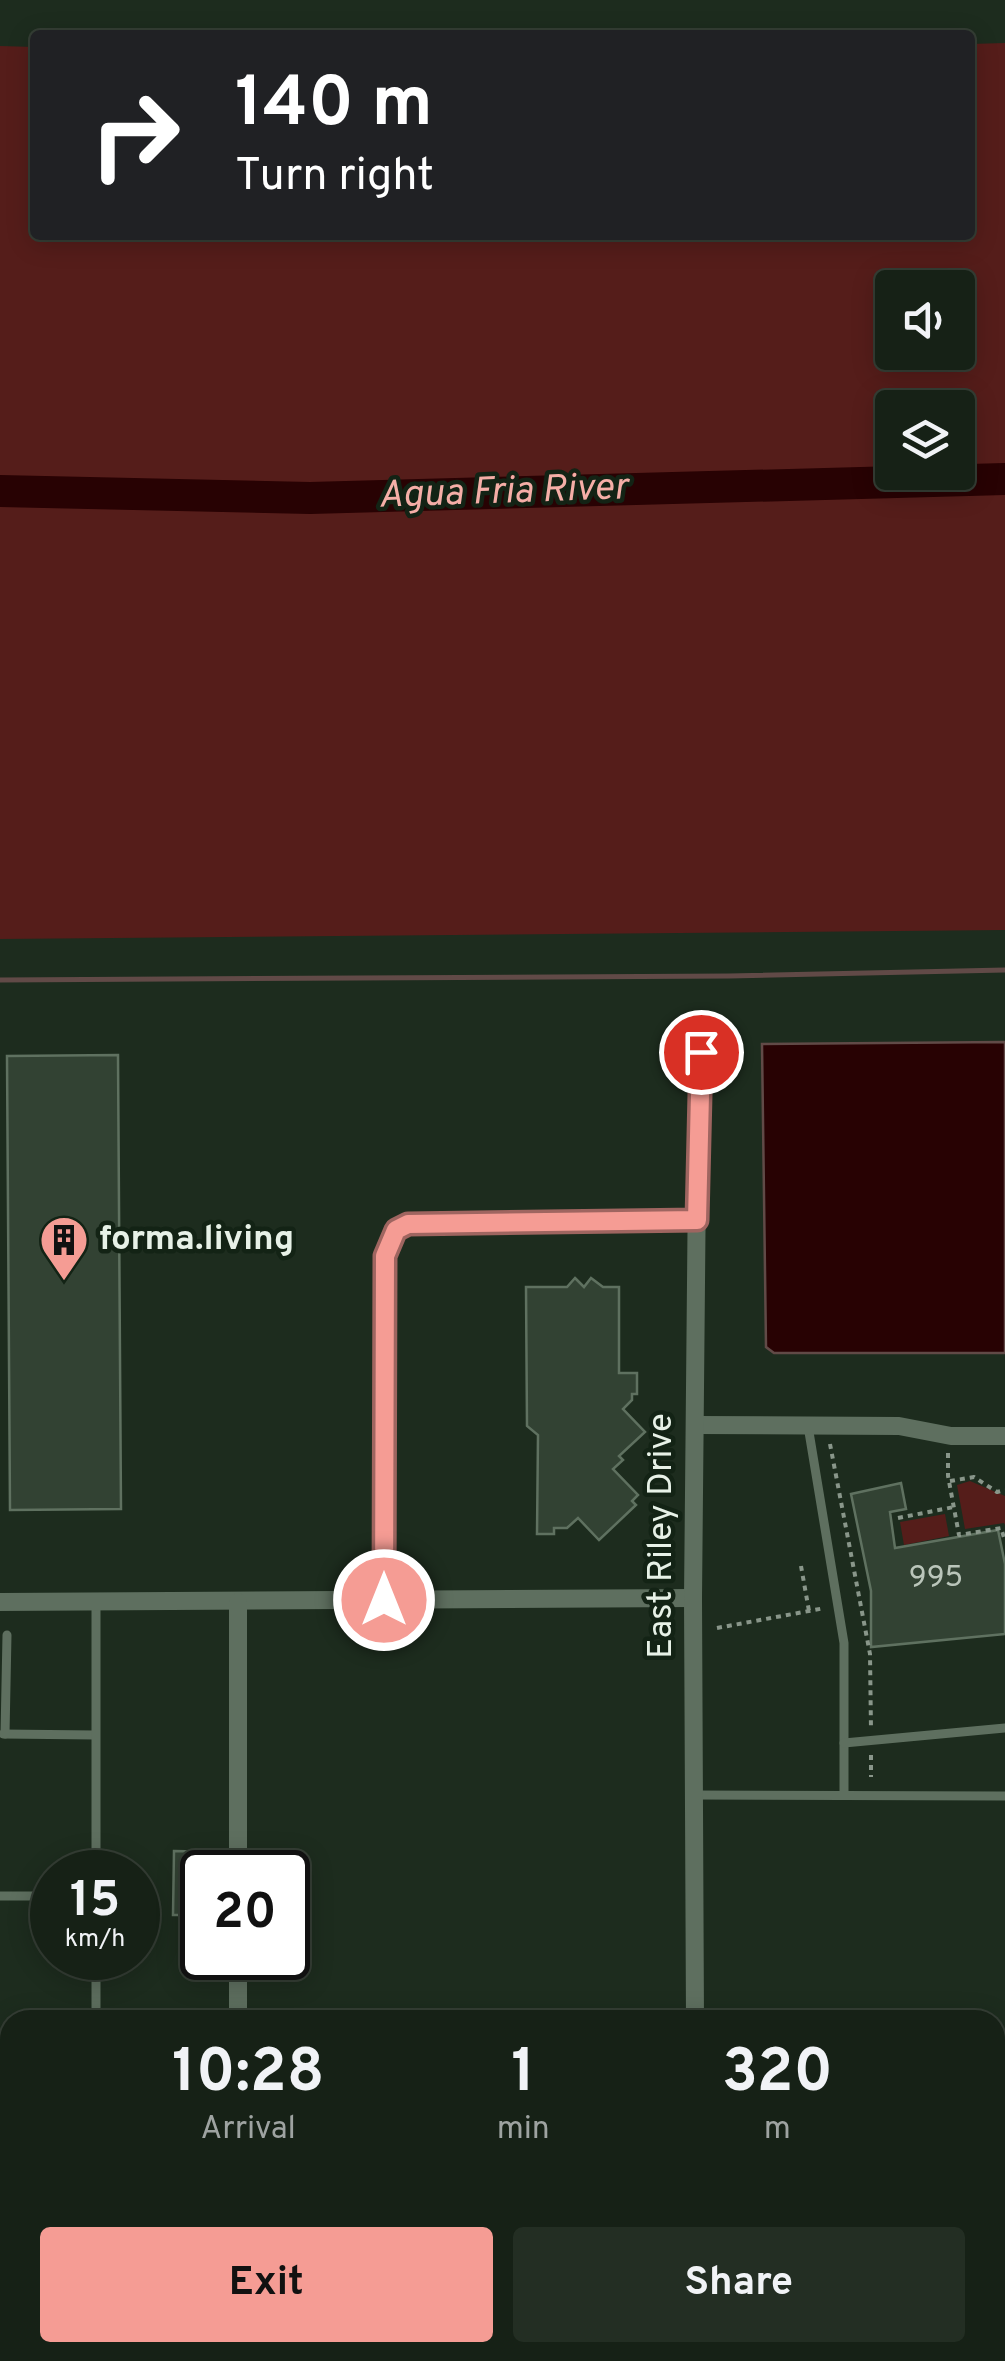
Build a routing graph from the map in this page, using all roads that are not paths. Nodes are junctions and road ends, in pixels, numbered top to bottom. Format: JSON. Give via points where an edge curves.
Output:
{"nodes":[{"id":1,"x":701,"y":1052,"type":"dead end"},
{"id":2,"x":697,"y":1220,"type":"junction"},
{"id":3,"x":808,"y":1424,"type":"junction"},
{"id":4,"x":695,"y":1425,"type":"junction"},
{"id":5,"x":1005,"y":1436,"type":"edge"},
{"id":6,"x":692,"y":1598,"type":"junction"},
{"id":7,"x":384,"y":1600,"type":"junction"},
{"id":8,"x":0,"y":1602,"type":"edge"},
{"id":9,"x":96,"y":1602,"type":"junction"},
{"id":10,"x":238,"y":1602,"type":"junction"},
{"id":11,"x":7,"y":1635,"type":"dead end"},
{"id":12,"x":1005,"y":1728,"type":"edge"},
{"id":13,"x":3,"y":1734,"type":"edge"},
{"id":14,"x":96,"y":1736,"type":"junction"},
{"id":15,"x":844,"y":1743,"type":"junction"},
{"id":16,"x":694,"y":1795,"type":"junction"},
{"id":17,"x":844,"y":1795,"type":"junction"},
{"id":18,"x":1005,"y":1796,"type":"edge"},
{"id":19,"x":96,"y":1850,"type":"edge"},
{"id":20,"x":238,"y":1850,"type":"edge"},
{"id":21,"x":0,"y":1896,"type":"edge"},
{"id":22,"x":30,"y":1896,"type":"edge"},
{"id":23,"x":96,"y":1980,"type":"edge"},
{"id":24,"x":238,"y":1980,"type":"edge"},
{"id":25,"x":96,"y":2010,"type":"edge"},
{"id":26,"x":238,"y":2010,"type":"edge"},
{"id":27,"x":695,"y":2010,"type":"edge"}],
"edges":[{"from":1,"to":2,"type":"street","name":"East Riley Drive"},
{"from":2,"to":4,"type":"street","name":"East Riley Drive"},
{"from":2,"to":7,"type":"lane","via":[[408,1224],[396,1230],[385,1256]]},
{"from":3,"to":4,"type":"street"},
{"from":3,"to":5,"type":"street"},
{"from":3,"to":15,"type":"lane","via":[[844,1643]]},
{"from":4,"to":6,"type":"street","name":"East Riley Drive"},
{"from":6,"to":7,"type":"street"},
{"from":6,"to":16,"type":"street","name":"East Riley Drive"},
{"from":7,"to":10,"type":"street"},
{"from":8,"to":9,"type":"street"},
{"from":9,"to":10,"type":"street"},
{"from":9,"to":14,"type":"lane"},
{"from":10,"to":20,"type":"street"},
{"from":11,"to":13,"type":"lane"},
{"from":12,"to":15,"type":"lane"},
{"from":13,"to":14,"type":"lane"},
{"from":14,"to":19,"type":"lane"},
{"from":15,"to":17,"type":"lane"},
{"from":16,"to":17,"type":"lane"},
{"from":16,"to":27,"type":"street","name":"East Riley Drive"},
{"from":17,"to":18,"type":"lane"},
{"from":21,"to":22,"type":"lane"},
{"from":23,"to":25,"type":"lane"},
{"from":24,"to":26,"type":"street"}]}
